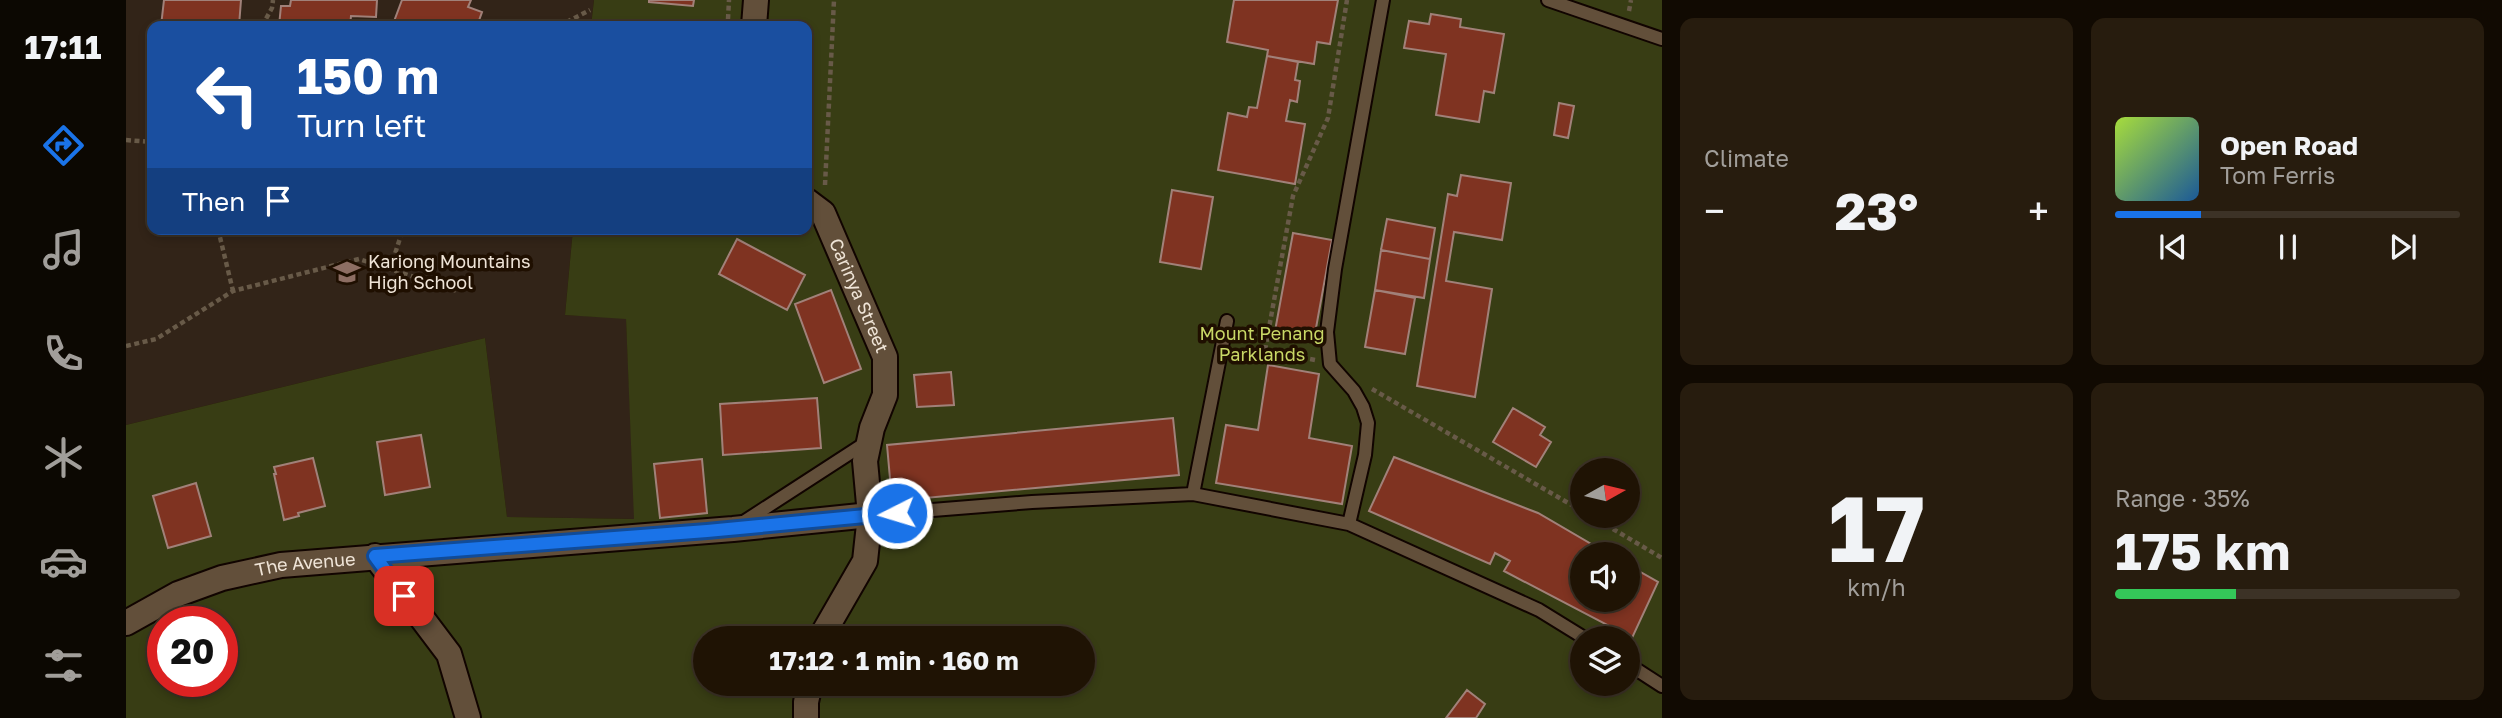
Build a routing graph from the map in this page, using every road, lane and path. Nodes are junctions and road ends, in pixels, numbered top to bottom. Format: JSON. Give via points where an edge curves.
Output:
{"nodes":[{"id":1,"x":273,"y":0,"type":"edge"},
{"id":2,"x":729,"y":0,"type":"edge"},
{"id":3,"x":756,"y":0,"type":"edge"},
{"id":4,"x":834,"y":0,"type":"edge"},
{"id":5,"x":1347,"y":0,"type":"edge"},
{"id":6,"x":1383,"y":0,"type":"edge"},
{"id":7,"x":1548,"y":0,"type":"edge"},
{"id":8,"x":590,"y":10,"type":"dead end"},
{"id":9,"x":728,"y":19,"type":"dead end"},
{"id":10,"x":265,"y":21,"type":"edge"},
{"id":11,"x":569,"y":21,"type":"edge"},
{"id":12,"x":754,"y":21,"type":"edge"},
{"id":13,"x":1662,"y":39,"type":"edge"},
{"id":14,"x":126,"y":140,"type":"edge"},
{"id":15,"x":147,"y":142,"type":"edge"},
{"id":16,"x":815,"y":207,"type":"edge"},
{"id":17,"x":219,"y":235,"type":"edge"},
{"id":18,"x":401,"y":235,"type":"edge"},
{"id":19,"x":390,"y":269,"type":"junction"},
{"id":20,"x":233,"y":291,"type":"junction"},
{"id":21,"x":457,"y":291,"type":"dead end"},
{"id":22,"x":1227,"y":321,"type":"dead end"},
{"id":23,"x":126,"y":346,"type":"edge"},
{"id":24,"x":1330,"y":364,"type":"junction"},
{"id":25,"x":1366,"y":385,"type":"dead end"},
{"id":26,"x":870,"y":440,"type":"junction"},
{"id":27,"x":1194,"y":494,"type":"junction"},
{"id":28,"x":1570,"y":504,"type":"edge"},
{"id":29,"x":870,"y":515,"type":"junction"},
{"id":30,"x":1349,"y":524,"type":"junction"},
{"id":31,"x":1611,"y":528,"type":"edge"},
{"id":32,"x":733,"y":529,"type":"junction"},
{"id":33,"x":375,"y":556,"type":"junction"},
{"id":34,"x":1662,"y":558,"type":"edge"},
{"id":35,"x":126,"y":623,"type":"edge"},
{"id":36,"x":828,"y":626,"type":"edge"},
{"id":37,"x":1570,"y":629,"type":"edge"},
{"id":38,"x":1640,"y":672,"type":"edge"},
{"id":39,"x":1662,"y":686,"type":"edge"},
{"id":40,"x":807,"y":696,"type":"edge"},
{"id":41,"x":468,"y":718,"type":"edge"},
{"id":42,"x":806,"y":718,"type":"edge"}],
"edges":[{"from":1,"to":10,"type":"path"},
{"from":2,"to":9,"type":"path"},
{"from":3,"to":12,"type":"street"},
{"from":4,"to":16,"type":"path"},
{"from":5,"to":24,"type":"path","via":[[1328,118],[1293,196],[1265,350]]},
{"from":6,"to":24,"type":"lane","via":[[1335,269],[1327,332]]},
{"from":7,"to":13,"type":"lane"},
{"from":8,"to":11,"type":"path"},
{"from":14,"to":15,"type":"path"},
{"from":16,"to":26,"type":"street","name":"Carinya Street","via":[[885,357],[885,395]]},
{"from":17,"to":20,"type":"path"},
{"from":18,"to":19,"type":"path"},
{"from":19,"to":20,"type":"path","via":[[359,259]]},
{"from":19,"to":21,"type":"path"},
{"from":20,"to":23,"type":"path","via":[[156,339]]},
{"from":22,"to":27,"type":"lane"},
{"from":24,"to":30,"type":"lane","via":[[1354,391],[1368,423]]},
{"from":25,"to":28,"type":"path"},
{"from":26,"to":29,"type":"street","name":"Carinya Street","via":[[865,461]]},
{"from":26,"to":32,"type":"lane"},
{"from":27,"to":29,"type":"lane"},
{"from":27,"to":30,"type":"lane"},
{"from":29,"to":32,"type":"street","name":"The Avenue"},
{"from":29,"to":36,"type":"street","name":"Carinya Street","via":[[865,561]]},
{"from":30,"to":37,"type":"lane","via":[[1539,610]]},
{"from":31,"to":34,"type":"path"},
{"from":32,"to":33,"type":"street","name":"The Avenue"},
{"from":33,"to":35,"type":"street","name":"The Avenue","via":[[281,565],[222,579],[178,594]]},
{"from":33,"to":41,"type":"street","via":[[449,654]]},
{"from":38,"to":39,"type":"lane"},
{"from":40,"to":42,"type":"street"}]}
